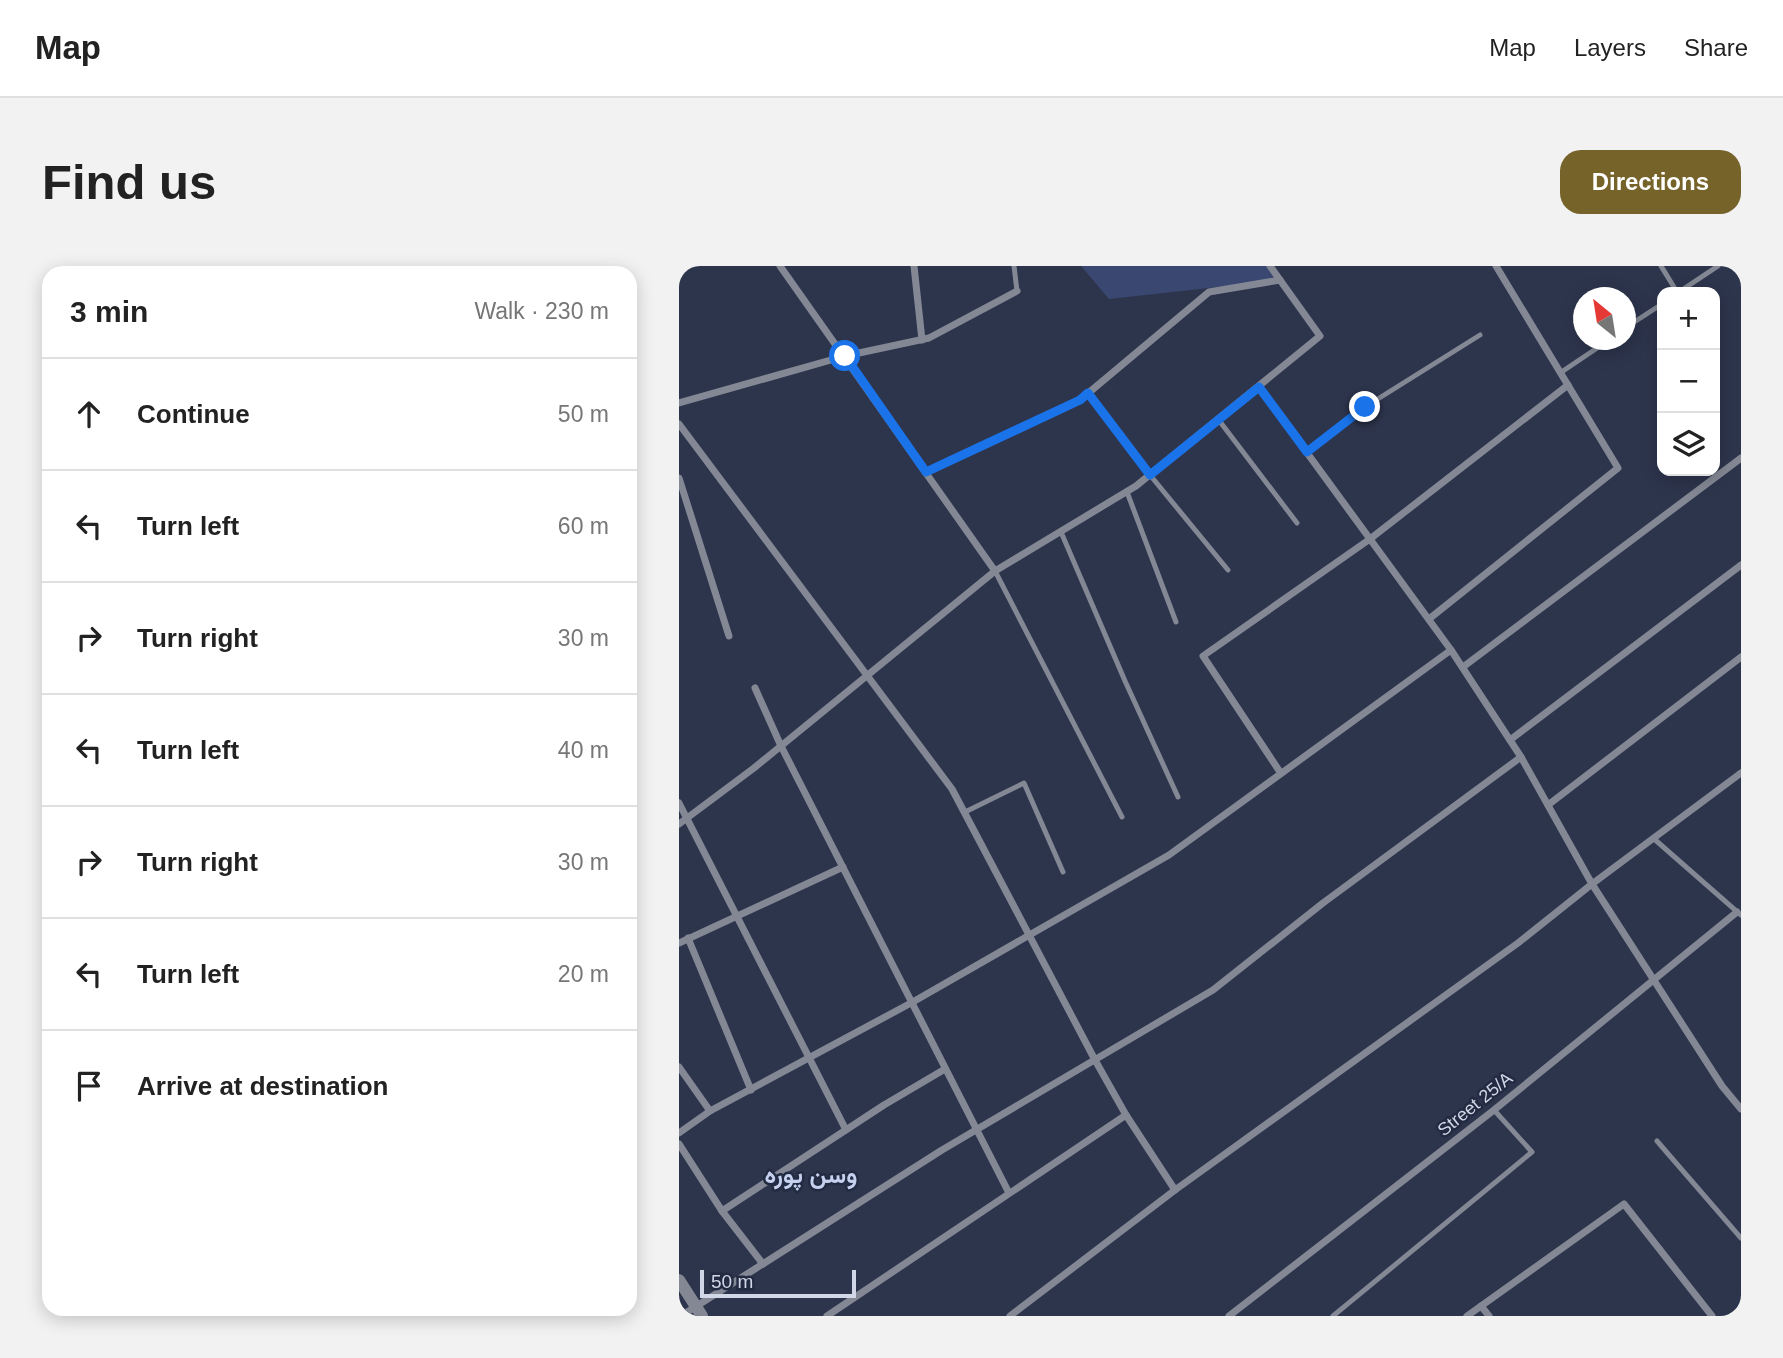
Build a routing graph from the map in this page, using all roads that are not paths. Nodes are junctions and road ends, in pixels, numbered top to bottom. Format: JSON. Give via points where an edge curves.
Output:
{"nodes":[{"id":1,"x":781,"y":266,"type":"edge"},
{"id":2,"x":914,"y":266,"type":"edge"},
{"id":3,"x":1014,"y":266,"type":"edge"},
{"id":4,"x":1270,"y":266,"type":"edge"},
{"id":5,"x":1496,"y":266,"type":"edge"},
{"id":6,"x":1661,"y":266,"type":"edge"},
{"id":7,"x":1718,"y":266,"type":"edge"},
{"id":8,"x":1280,"y":280,"type":"junction"},
{"id":9,"x":1675,"y":287,"type":"edge"},
{"id":10,"x":1686,"y":287,"type":"edge"},
{"id":11,"x":1017,"y":291,"type":"joint"},
{"id":12,"x":1657,"y":306,"type":"edge"},
{"id":13,"x":1636,"y":321,"type":"edge"},
{"id":14,"x":1480,"y":335,"type":"dead end"},
{"id":15,"x":922,"y":340,"type":"junction"},
{"id":16,"x":1594,"y":350,"type":"edge"},
{"id":17,"x":845,"y":356,"type":"junction"},
{"id":18,"x":1560,"y":373,"type":"junction"},
{"id":19,"x":1568,"y":385,"type":"junction"},
{"id":20,"x":1259,"y":387,"type":"junction"},
{"id":21,"x":1088,"y":393,"type":"junction"},
{"id":22,"x":679,"y":403,"type":"edge"},
{"id":23,"x":1219,"y":419,"type":"junction"},
{"id":24,"x":679,"y":424,"type":"edge"},
{"id":25,"x":1307,"y":452,"type":"junction"},
{"id":26,"x":1741,"y":458,"type":"edge"},
{"id":27,"x":926,"y":472,"type":"junction"},
{"id":28,"x":1150,"y":475,"type":"junction"},
{"id":29,"x":679,"y":478,"type":"edge"},
{"id":30,"x":1126,"y":492,"type":"junction"},
{"id":31,"x":1297,"y":523,"type":"dead end"},
{"id":32,"x":1061,"y":532,"type":"junction"},
{"id":33,"x":1370,"y":538,"type":"junction"},
{"id":34,"x":1741,"y":565,"type":"edge"},
{"id":35,"x":1228,"y":570,"type":"dead end"},
{"id":36,"x":995,"y":571,"type":"junction"},
{"id":37,"x":1429,"y":618,"type":"junction"},
{"id":38,"x":1176,"y":622,"type":"dead end"},
{"id":39,"x":729,"y":636,"type":"dead end"},
{"id":40,"x":1451,"y":650,"type":"junction"},
{"id":41,"x":1741,"y":657,"type":"edge"},
{"id":42,"x":1463,"y":667,"type":"junction"},
{"id":43,"x":868,"y":675,"type":"junction"},
{"id":44,"x":755,"y":688,"type":"dead end"},
{"id":45,"x":1510,"y":740,"type":"junction"},
{"id":46,"x":781,"y":746,"type":"junction"},
{"id":47,"x":1521,"y":757,"type":"junction"},
{"id":48,"x":1280,"y":772,"type":"junction"},
{"id":49,"x":1741,"y":773,"type":"edge"},
{"id":50,"x":1178,"y":797,"type":"dead end"},
{"id":51,"x":679,"y":803,"type":"edge"},
{"id":52,"x":1548,"y":805,"type":"junction"},
{"id":53,"x":965,"y":812,"type":"junction"},
{"id":54,"x":1122,"y":817,"type":"dead end"},
{"id":55,"x":687,"y":819,"type":"junction"},
{"id":56,"x":679,"y":824,"type":"edge"},
{"id":57,"x":1653,"y":838,"type":"junction"},
{"id":58,"x":843,"y":867,"type":"junction"},
{"id":59,"x":1063,"y":872,"type":"dead end"},
{"id":60,"x":1592,"y":884,"type":"junction"},
{"id":61,"x":1740,"y":912,"type":"edge"},
{"id":62,"x":736,"y":916,"type":"junction"},
{"id":63,"x":1030,"y":937,"type":"junction"},
{"id":64,"x":688,"y":939,"type":"junction"},
{"id":65,"x":679,"y":943,"type":"edge"},
{"id":66,"x":1653,"y":979,"type":"junction"},
{"id":67,"x":911,"y":1003,"type":"junction"},
{"id":68,"x":809,"y":1059,"type":"junction"},
{"id":69,"x":1095,"y":1060,"type":"junction"},
{"id":70,"x":679,"y":1066,"type":"edge"},
{"id":71,"x":945,"y":1069,"type":"junction"},
{"id":72,"x":751,"y":1090,"type":"junction"},
{"id":73,"x":1494,"y":1110,"type":"junction"},
{"id":74,"x":1741,"y":1110,"type":"edge"},
{"id":75,"x":710,"y":1111,"type":"junction"},
{"id":76,"x":1126,"y":1115,"type":"junction"},
{"id":77,"x":846,"y":1130,"type":"junction"},
{"id":78,"x":977,"y":1130,"type":"junction"},
{"id":79,"x":679,"y":1133,"type":"edge"},
{"id":80,"x":1657,"y":1140,"type":"dead end"},
{"id":81,"x":679,"y":1144,"type":"edge"},
{"id":82,"x":1175,"y":1190,"type":"junction"},
{"id":83,"x":1009,"y":1193,"type":"junction"},
{"id":84,"x":722,"y":1211,"type":"junction"},
{"id":85,"x":1741,"y":1237,"type":"edge"},
{"id":86,"x":763,"y":1264,"type":"junction"},
{"id":87,"x":679,"y":1280,"type":"edge"},
{"id":88,"x":1481,"y":1306,"type":"junction"},
{"id":89,"x":699,"y":1312,"type":"edge"},
{"id":90,"x":681,"y":1316,"type":"edge"},
{"id":91,"x":827,"y":1316,"type":"edge"},
{"id":92,"x":1010,"y":1316,"type":"edge"},
{"id":93,"x":1229,"y":1316,"type":"edge"},
{"id":94,"x":1333,"y":1316,"type":"edge"},
{"id":95,"x":1467,"y":1316,"type":"edge"},
{"id":96,"x":1489,"y":1316,"type":"edge"},
{"id":97,"x":1712,"y":1316,"type":"edge"}],
"edges":[{"from":1,"to":17,"type":"street"},
{"from":2,"to":15,"type":"street"},
{"from":3,"to":11,"type":"lane"},
{"from":4,"to":8,"type":"street"},
{"from":5,"to":18,"type":"street"},
{"from":6,"to":9,"type":"lane"},
{"from":7,"to":10,"type":"lane"},
{"from":8,"to":20,"type":"street","via":[[1320,336]]},
{"from":8,"to":21,"type":"street","via":[[1209,292]]},
{"from":11,"to":15,"type":"street"},
{"from":12,"to":13,"type":"lane"},
{"from":14,"to":25,"type":"lane","via":[[1365,407]]},
{"from":15,"to":17,"type":"street"},
{"from":16,"to":18,"type":"lane"},
{"from":17,"to":22,"type":"street"},
{"from":17,"to":27,"type":"street"},
{"from":18,"to":19,"type":"street"},
{"from":19,"to":33,"type":"street"},
{"from":19,"to":37,"type":"street","via":[[1618,468]]},
{"from":20,"to":23,"type":"street"},
{"from":20,"to":25,"type":"street"},
{"from":21,"to":27,"type":"street"},
{"from":21,"to":28,"type":"lane"},
{"from":23,"to":28,"type":"street"},
{"from":23,"to":31,"type":"lane"},
{"from":24,"to":43,"type":"street"},
{"from":25,"to":33,"type":"street"},
{"from":26,"to":42,"type":"street"},
{"from":27,"to":36,"type":"street"},
{"from":28,"to":30,"type":"street"},
{"from":28,"to":35,"type":"lane"},
{"from":29,"to":39,"type":"street"},
{"from":30,"to":32,"type":"street"},
{"from":30,"to":38,"type":"lane"},
{"from":32,"to":36,"type":"street"},
{"from":32,"to":50,"type":"lane"},
{"from":33,"to":37,"type":"street"},
{"from":33,"to":48,"type":"street","via":[[1203,656]]},
{"from":34,"to":45,"type":"street"},
{"from":36,"to":43,"type":"street"},
{"from":36,"to":54,"type":"lane"},
{"from":37,"to":40,"type":"street"},
{"from":40,"to":42,"type":"street"},
{"from":40,"to":48,"type":"street"},
{"from":41,"to":52,"type":"street"},
{"from":42,"to":45,"type":"street"},
{"from":43,"to":46,"type":"street"},
{"from":43,"to":53,"type":"street"},
{"from":44,"to":46,"type":"street"},
{"from":45,"to":47,"type":"street"},
{"from":46,"to":55,"type":"street"},
{"from":46,"to":58,"type":"street"},
{"from":47,"to":52,"type":"street"},
{"from":47,"to":69,"type":"street","via":[[1213,989]]},
{"from":48,"to":63,"type":"street","via":[[1169,855]]},
{"from":49,"to":57,"type":"street"},
{"from":51,"to":55,"type":"street"},
{"from":52,"to":60,"type":"street"},
{"from":53,"to":59,"type":"lane","via":[[1024,783]]},
{"from":53,"to":63,"type":"street"},
{"from":55,"to":56,"type":"street"},
{"from":55,"to":62,"type":"street"},
{"from":57,"to":60,"type":"street"},
{"from":57,"to":61,"type":"lane"},
{"from":58,"to":62,"type":"street"},
{"from":58,"to":67,"type":"street"},
{"from":60,"to":66,"type":"street"},
{"from":60,"to":82,"type":"street","via":[[1518,943]]},
{"from":61,"to":66,"type":"street","name":"Street 25/A"},
{"from":62,"to":64,"type":"street"},
{"from":62,"to":68,"type":"street"},
{"from":63,"to":67,"type":"street"},
{"from":63,"to":69,"type":"street"},
{"from":64,"to":65,"type":"street"},
{"from":64,"to":72,"type":"street"},
{"from":66,"to":73,"type":"street","name":"Street 25/A"},
{"from":66,"to":74,"type":"street"},
{"from":67,"to":68,"type":"street"},
{"from":67,"to":71,"type":"street"},
{"from":68,"to":72,"type":"street"},
{"from":68,"to":77,"type":"street"},
{"from":69,"to":76,"type":"street"},
{"from":69,"to":78,"type":"street"},
{"from":70,"to":75,"type":"street"},
{"from":71,"to":77,"type":"street"},
{"from":71,"to":78,"type":"street"},
{"from":72,"to":75,"type":"street"},
{"from":73,"to":93,"type":"street","name":"Street 25/A"},
{"from":73,"to":94,"type":"lane","via":[[1532,1152]]},
{"from":75,"to":79,"type":"street"},
{"from":76,"to":82,"type":"street"},
{"from":76,"to":83,"type":"street"},
{"from":77,"to":84,"type":"street"},
{"from":78,"to":83,"type":"street"},
{"from":78,"to":86,"type":"street"},
{"from":80,"to":85,"type":"lane"},
{"from":81,"to":84,"type":"street"},
{"from":82,"to":92,"type":"street"},
{"from":83,"to":91,"type":"street"},
{"from":84,"to":86,"type":"street"},
{"from":86,"to":89,"type":"street"},
{"from":87,"to":89,"type":"street"},
{"from":88,"to":95,"type":"street"},
{"from":88,"to":96,"type":"street"},
{"from":88,"to":97,"type":"street","via":[[1624,1204]]},
{"from":89,"to":90,"type":"street"}]}
